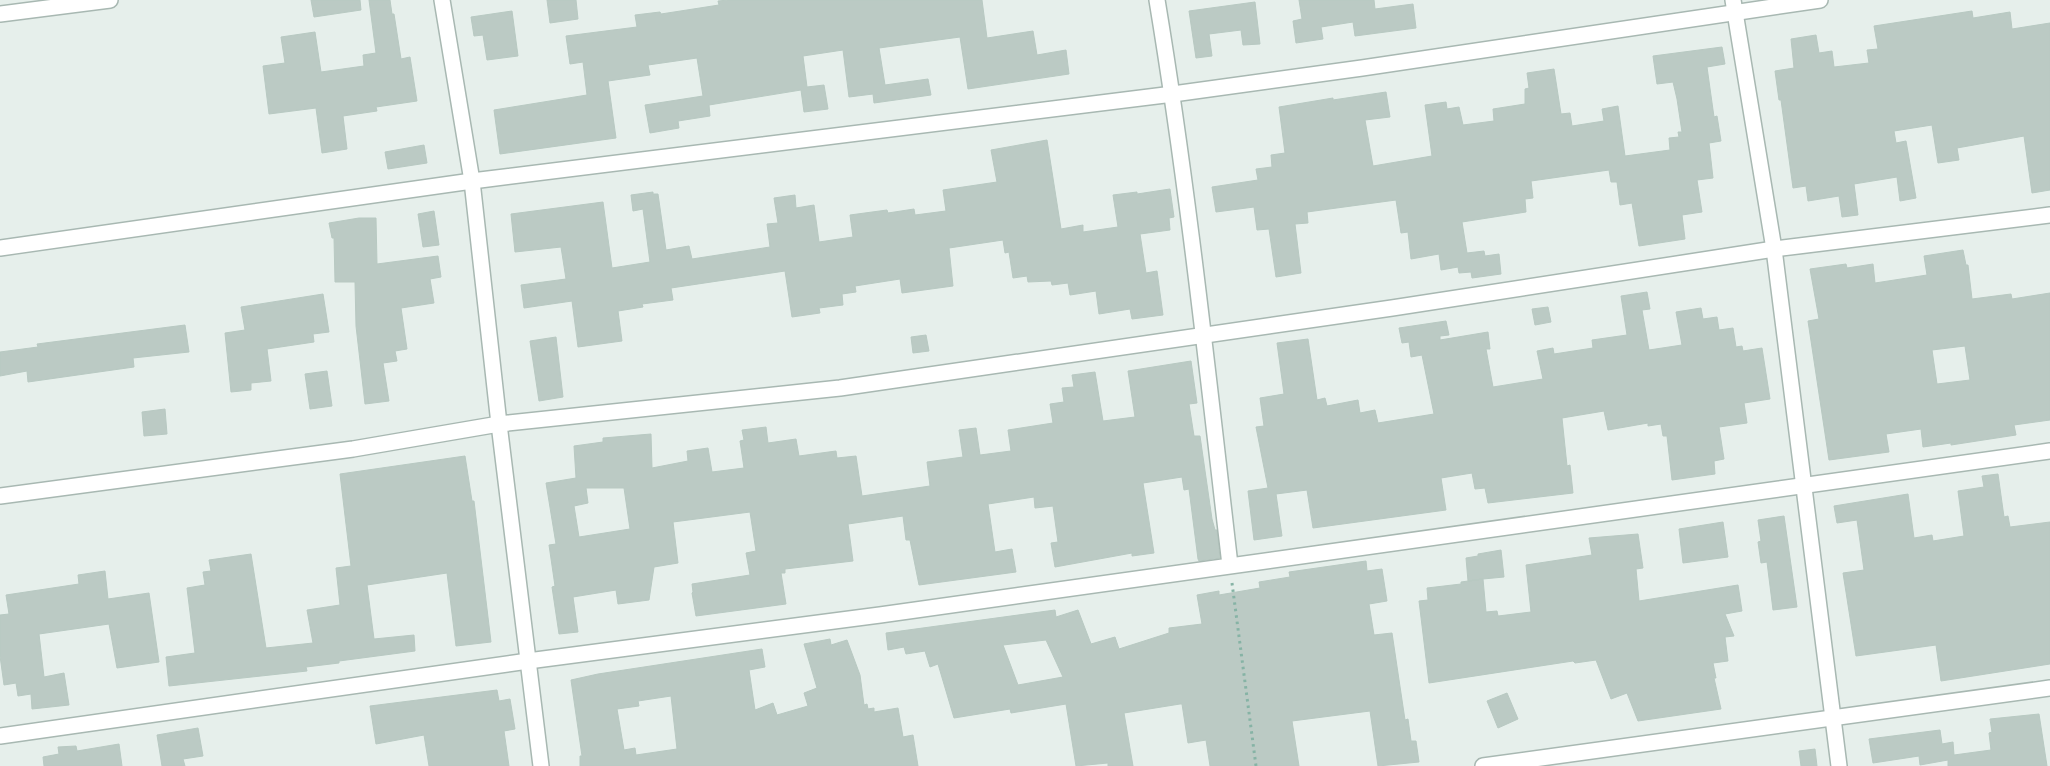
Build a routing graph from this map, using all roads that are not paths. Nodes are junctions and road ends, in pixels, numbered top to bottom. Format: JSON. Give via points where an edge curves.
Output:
{"nodes":[{"id":1,"x":110,"y":0,"type":"edge"},
{"id":2,"x":442,"y":0,"type":"edge"},
{"id":3,"x":1157,"y":0,"type":"edge"},
{"id":4,"x":1820,"y":0,"type":"edge"},
{"id":5,"x":1734,"y":6,"type":"edge"},
{"id":6,"x":0,"y":14,"type":"edge"},
{"id":7,"x":1173,"y":94,"type":"junction"},
{"id":8,"x":472,"y":181,"type":"junction"},
{"id":9,"x":2050,"y":215,"type":"edge"},
{"id":10,"x":0,"y":248,"type":"edge"},
{"id":11,"x":1774,"y":249,"type":"junction"},
{"id":12,"x":1204,"y":336,"type":"junction"},
{"id":13,"x":499,"y":424,"type":"junction"},
{"id":14,"x":2050,"y":451,"type":"edge"},
{"id":15,"x":1804,"y":486,"type":"junction"},
{"id":16,"x":0,"y":496,"type":"edge"},
{"id":17,"x":1230,"y":565,"type":"junction"},
{"id":18,"x":528,"y":661,"type":"junction"},
{"id":19,"x":2050,"y":688,"type":"edge"},
{"id":20,"x":1832,"y":718,"type":"junction"},
{"id":21,"x":0,"y":736,"type":"edge"},
{"id":22,"x":541,"y":766,"type":"edge"},
{"id":23,"x":1483,"y":766,"type":"edge"},
{"id":24,"x":1838,"y":766,"type":"edge"}],
"edges":[{"from":1,"to":6,"type":"street"},
{"from":2,"to":8,"type":"street"},
{"from":3,"to":7,"type":"street"},
{"from":4,"to":5,"type":"street"},
{"from":5,"to":7,"type":"street","via":[[1362,68]]},
{"from":5,"to":11,"type":"street"},
{"from":7,"to":8,"type":"street"},
{"from":7,"to":12,"type":"street"},
{"from":8,"to":10,"type":"street"},
{"from":8,"to":13,"type":"street"},
{"from":9,"to":11,"type":"street"},
{"from":11,"to":12,"type":"street"},
{"from":11,"to":15,"type":"street"},
{"from":12,"to":13,"type":"street","via":[[840,388]]},
{"from":12,"to":17,"type":"street"},
{"from":13,"to":16,"type":"street","via":[[353,448]]},
{"from":13,"to":18,"type":"street"},
{"from":14,"to":15,"type":"street"},
{"from":15,"to":17,"type":"street"},
{"from":15,"to":20,"type":"street"},
{"from":17,"to":18,"type":"street"},
{"from":18,"to":21,"type":"street"},
{"from":18,"to":22,"type":"street"},
{"from":19,"to":20,"type":"street"},
{"from":20,"to":23,"type":"street"},
{"from":20,"to":24,"type":"street"}]}
